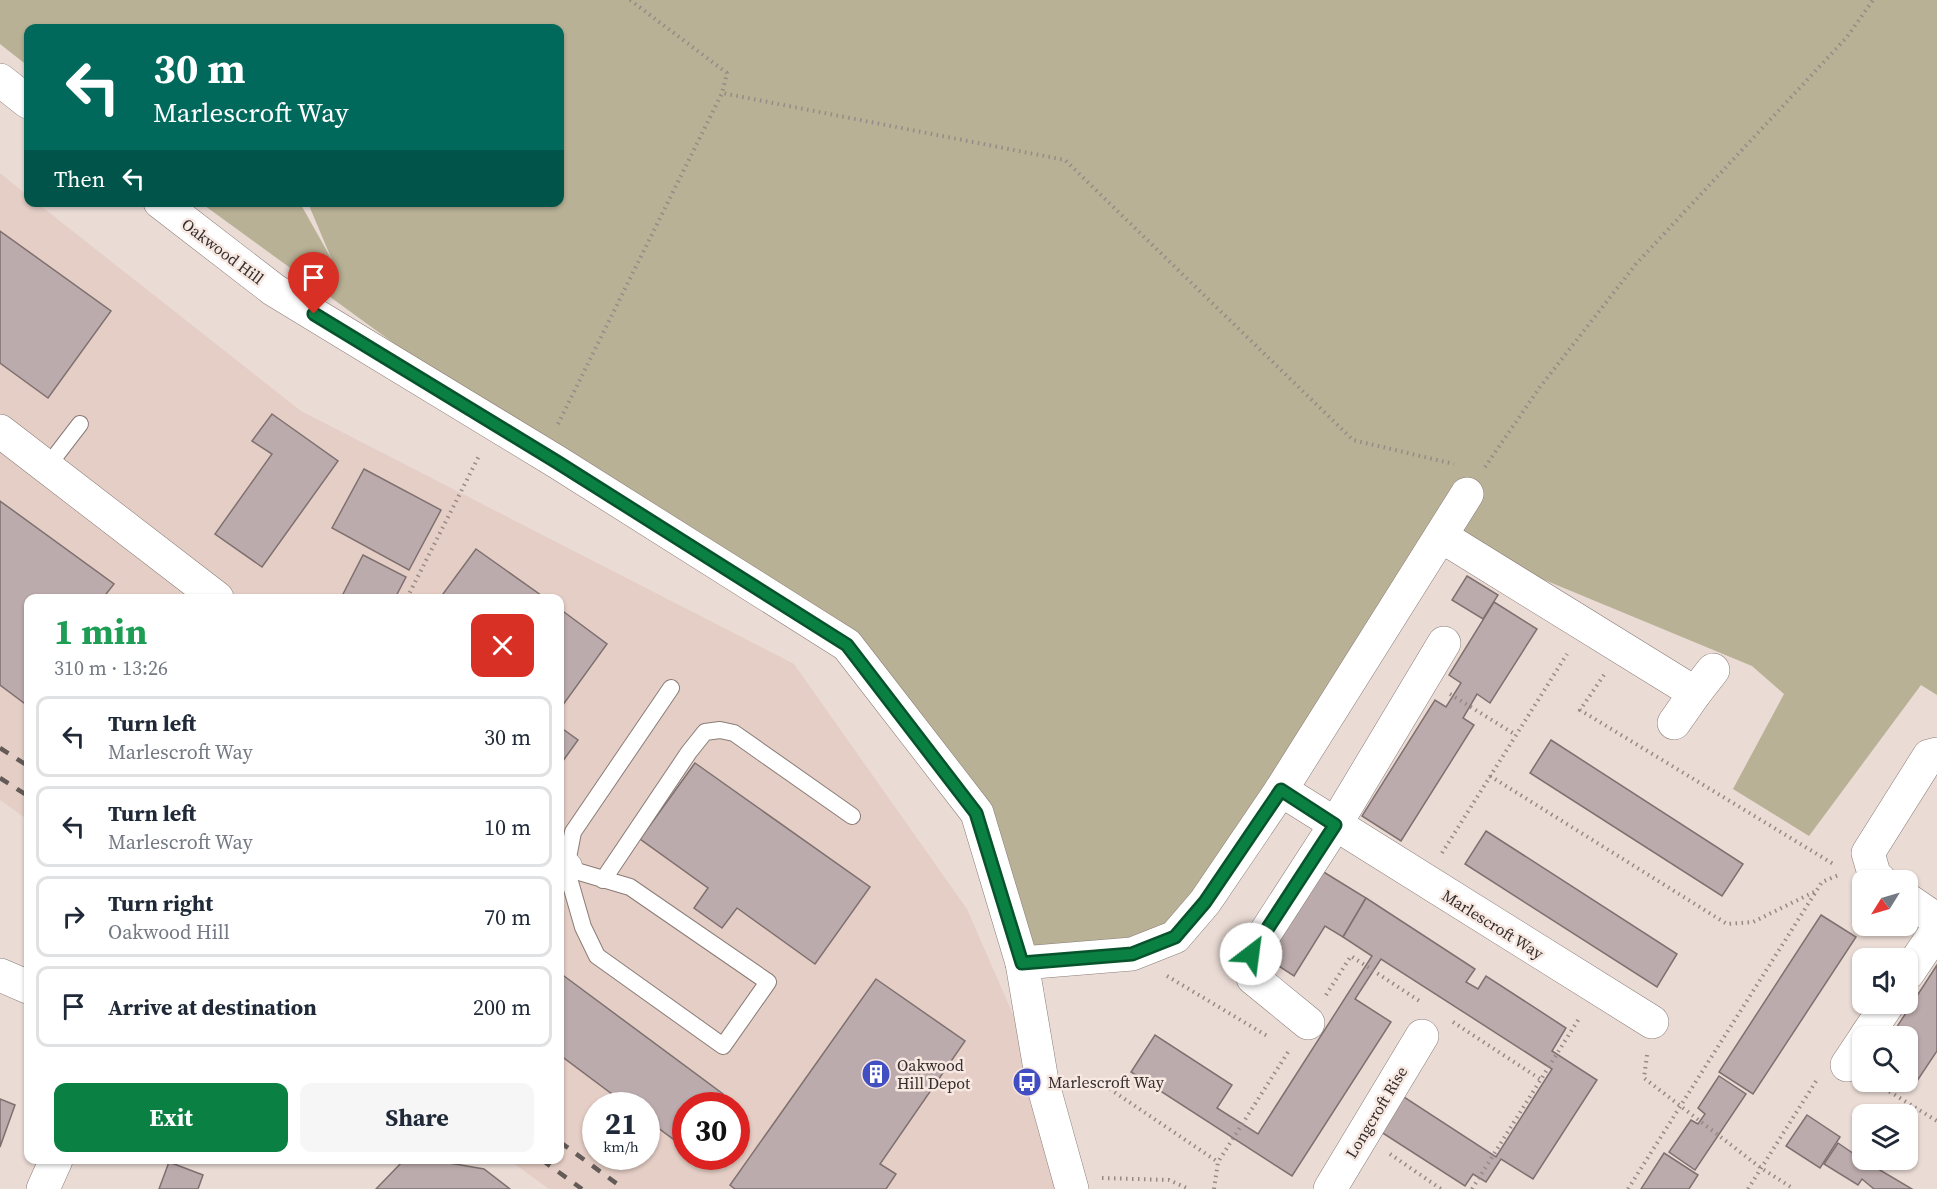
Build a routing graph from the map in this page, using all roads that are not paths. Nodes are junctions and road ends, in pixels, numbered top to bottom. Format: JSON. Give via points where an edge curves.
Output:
{"nodes":[{"id":1,"x":0,"y":80,"type":"edge"},
{"id":2,"x":24,"y":99,"type":"edge"},
{"id":3,"x":166,"y":207,"type":"edge"},
{"id":4,"x":80,"y":424,"type":"dead end"},
{"id":5,"x":0,"y":431,"type":"edge"},
{"id":6,"x":47,"y":467,"type":"junction"},
{"id":7,"x":1467,"y":494,"type":"road end"},
{"id":8,"x":1441,"y":536,"type":"junction"},
{"id":9,"x":212,"y":594,"type":"edge"},
{"id":10,"x":1444,"y":643,"type":"dead end"},
{"id":11,"x":671,"y":688,"type":"dead end"},
{"id":12,"x":1674,"y":723,"type":"dead end"},
{"id":13,"x":1937,"y":754,"type":"edge"},
{"id":14,"x":1281,"y":790,"type":"junction"},
{"id":15,"x":852,"y":816,"type":"dead end"},
{"id":16,"x":1335,"y":825,"type":"junction"},
{"id":17,"x":564,"y":862,"type":"edge"},
{"id":18,"x":564,"y":865,"type":"edge"},
{"id":19,"x":564,"y":868,"type":"edge"},
{"id":20,"x":1873,"y":870,"type":"edge"},
{"id":21,"x":603,"y":880,"type":"junction"},
{"id":22,"x":1918,"y":907,"type":"edge"},
{"id":23,"x":1937,"y":920,"type":"edge"},
{"id":24,"x":1937,"y":930,"type":"edge"},
{"id":25,"x":1918,"y":958,"type":"edge"},
{"id":26,"x":1022,"y":963,"type":"junction"},
{"id":27,"x":0,"y":975,"type":"edge"},
{"id":28,"x":24,"y":985,"type":"edge"},
{"id":29,"x":1652,"y":1022,"type":"road end"},
{"id":30,"x":1308,"y":1023,"type":"road end"},
{"id":31,"x":1422,"y":1036,"type":"dead end"},
{"id":32,"x":54,"y":1164,"type":"edge"},
{"id":33,"x":1071,"y":1183,"type":"edge"},
{"id":34,"x":43,"y":1189,"type":"edge"},
{"id":35,"x":1330,"y":1189,"type":"edge"}],
"edges":[{"from":1,"to":2,"type":"street"},
{"from":3,"to":26,"type":"street","name":"Oakwood Hill","via":[[274,290],[543,453],[847,645],[976,813]]},
{"from":4,"to":6,"type":"lane"},
{"from":5,"to":6,"type":"street"},
{"from":6,"to":9,"type":"street"},
{"from":7,"to":8,"type":"street"},
{"from":8,"to":12,"type":"street","via":[[1621,648],[1704,682]]},
{"from":8,"to":14,"type":"street"},
{"from":10,"to":16,"type":"street"},
{"from":11,"to":17,"type":"lane","via":[[573,832]]},
{"from":13,"to":20,"type":"street","via":[[1929,756],[1868,853]]},
{"from":14,"to":16,"type":"street","name":"Marlescroft Way"},
{"from":14,"to":26,"type":"street","via":[[1205,902],[1175,937],[1132,954]]},
{"from":15,"to":21,"type":"lane","via":[[734,733],[705,732]]},
{"from":16,"to":29,"type":"street","name":"Marlescroft Way"},
{"from":16,"to":30,"type":"street","via":[[1251,954],[1253,978]]},
{"from":18,"to":21,"type":"lane"},
{"from":19,"to":21,"type":"lane","via":[[597,956],[723,1046],[768,982],[630,887]]},
{"from":22,"to":23,"type":"street"},
{"from":24,"to":25,"type":"street"},
{"from":26,"to":33,"type":"street","name":"Oakwood Hill","via":[[1042,1081]]},
{"from":27,"to":28,"type":"street"},
{"from":31,"to":35,"type":"street","name":"Longcroft Rise"},
{"from":32,"to":34,"type":"street"}]}
